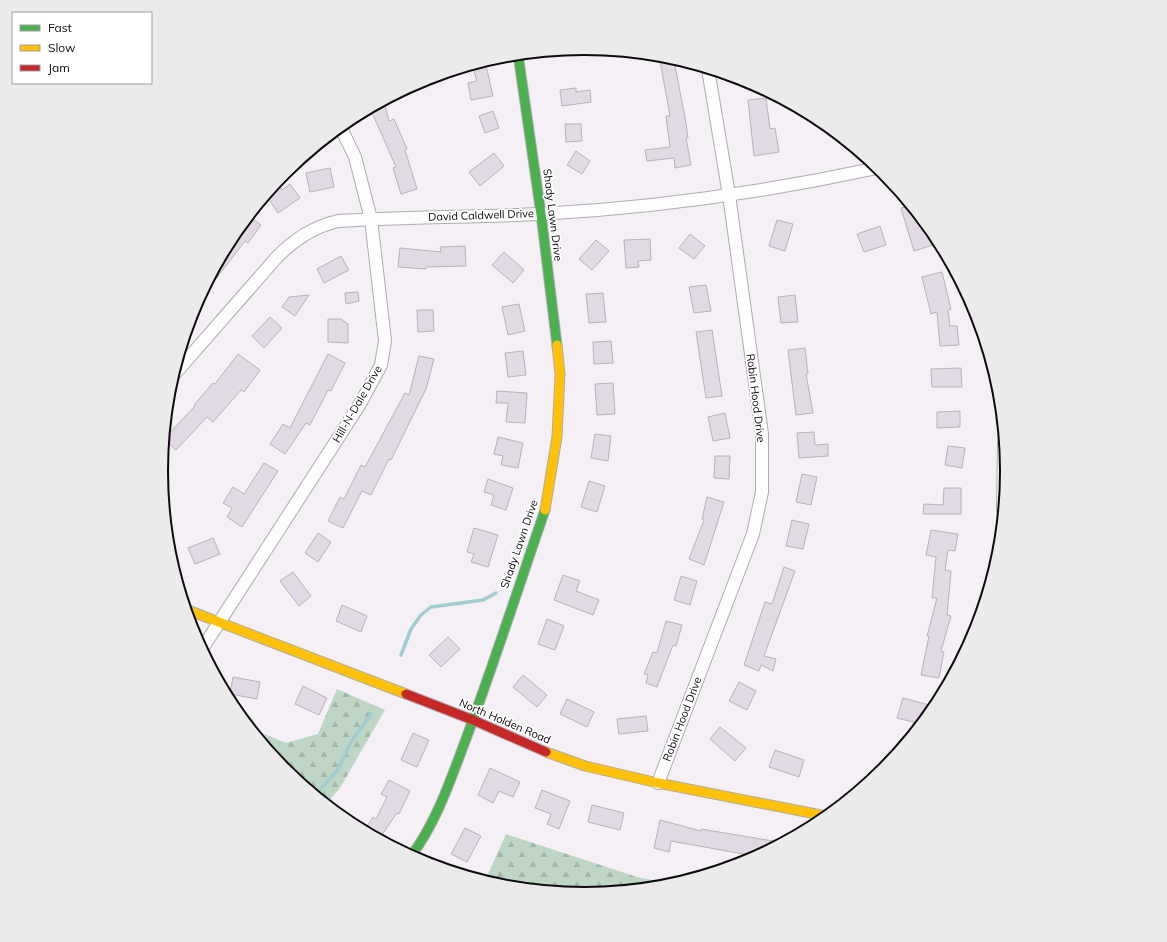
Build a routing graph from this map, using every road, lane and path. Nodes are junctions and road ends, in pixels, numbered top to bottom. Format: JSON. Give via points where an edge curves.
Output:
{"nodes":[{"id":1,"x":519,"y":60,"type":"edge"},
{"id":2,"x":709,"y":74,"type":"edge"},
{"id":3,"x":343,"y":132,"type":"edge"},
{"id":4,"x":870,"y":169,"type":"edge"},
{"id":5,"x":728,"y":195,"type":"junction"},
{"id":6,"x":541,"y":214,"type":"junction"},
{"id":7,"x":371,"y":219,"type":"junction"},
{"id":8,"x":181,"y":368,"type":"edge"},
{"id":9,"x":192,"y":612,"type":"edge"},
{"id":10,"x":220,"y":622,"type":"junction"},
{"id":11,"x":205,"y":645,"type":"edge"},
{"id":12,"x":473,"y":720,"type":"junction"},
{"id":13,"x":658,"y":783,"type":"junction"},
{"id":14,"x":818,"y":815,"type":"edge"},
{"id":15,"x":415,"y":851,"type":"edge"}],
"edges":[{"from":1,"to":6,"type":"street","name":"Shady Lawn Drive"},
{"from":2,"to":5,"type":"street","name":"Robin Hood Drive"},
{"from":3,"to":7,"type":"street","name":"Hill-N-Dale Drive","via":[[355,157]]},
{"from":4,"to":5,"type":"street","name":"David Caldwell Drive"},
{"from":5,"to":6,"type":"street","name":"David Caldwell Drive","via":[[654,205]]},
{"from":5,"to":13,"type":"street","name":"Robin Hood Drive","via":[[762,434],[762,492],[753,534]]},
{"from":6,"to":7,"type":"street","name":"David Caldwell Drive"},
{"from":6,"to":12,"type":"street","name":"Shady Lawn Drive","via":[[560,374],[557,437],[546,508]]},
{"from":7,"to":8,"type":"street","name":"David Caldwell Drive","via":[[323,224],[291,243]]},
{"from":7,"to":10,"type":"street","name":"Hill-N-Dale Drive","via":[[385,341],[381,366],[360,404]]},
{"from":9,"to":10,"type":"street","name":"North Holden Road"},
{"from":10,"to":11,"type":"street","name":"Hill-N-Dale Drive"},
{"from":10,"to":12,"type":"street","name":"North Holden Road"},
{"from":12,"to":13,"type":"street","name":"North Holden Road","via":[[561,758]]},
{"from":12,"to":15,"type":"street","name":"Shady Lawn Drive","via":[[436,813]]},
{"from":13,"to":14,"type":"street","name":"North Holden Road"}]}
